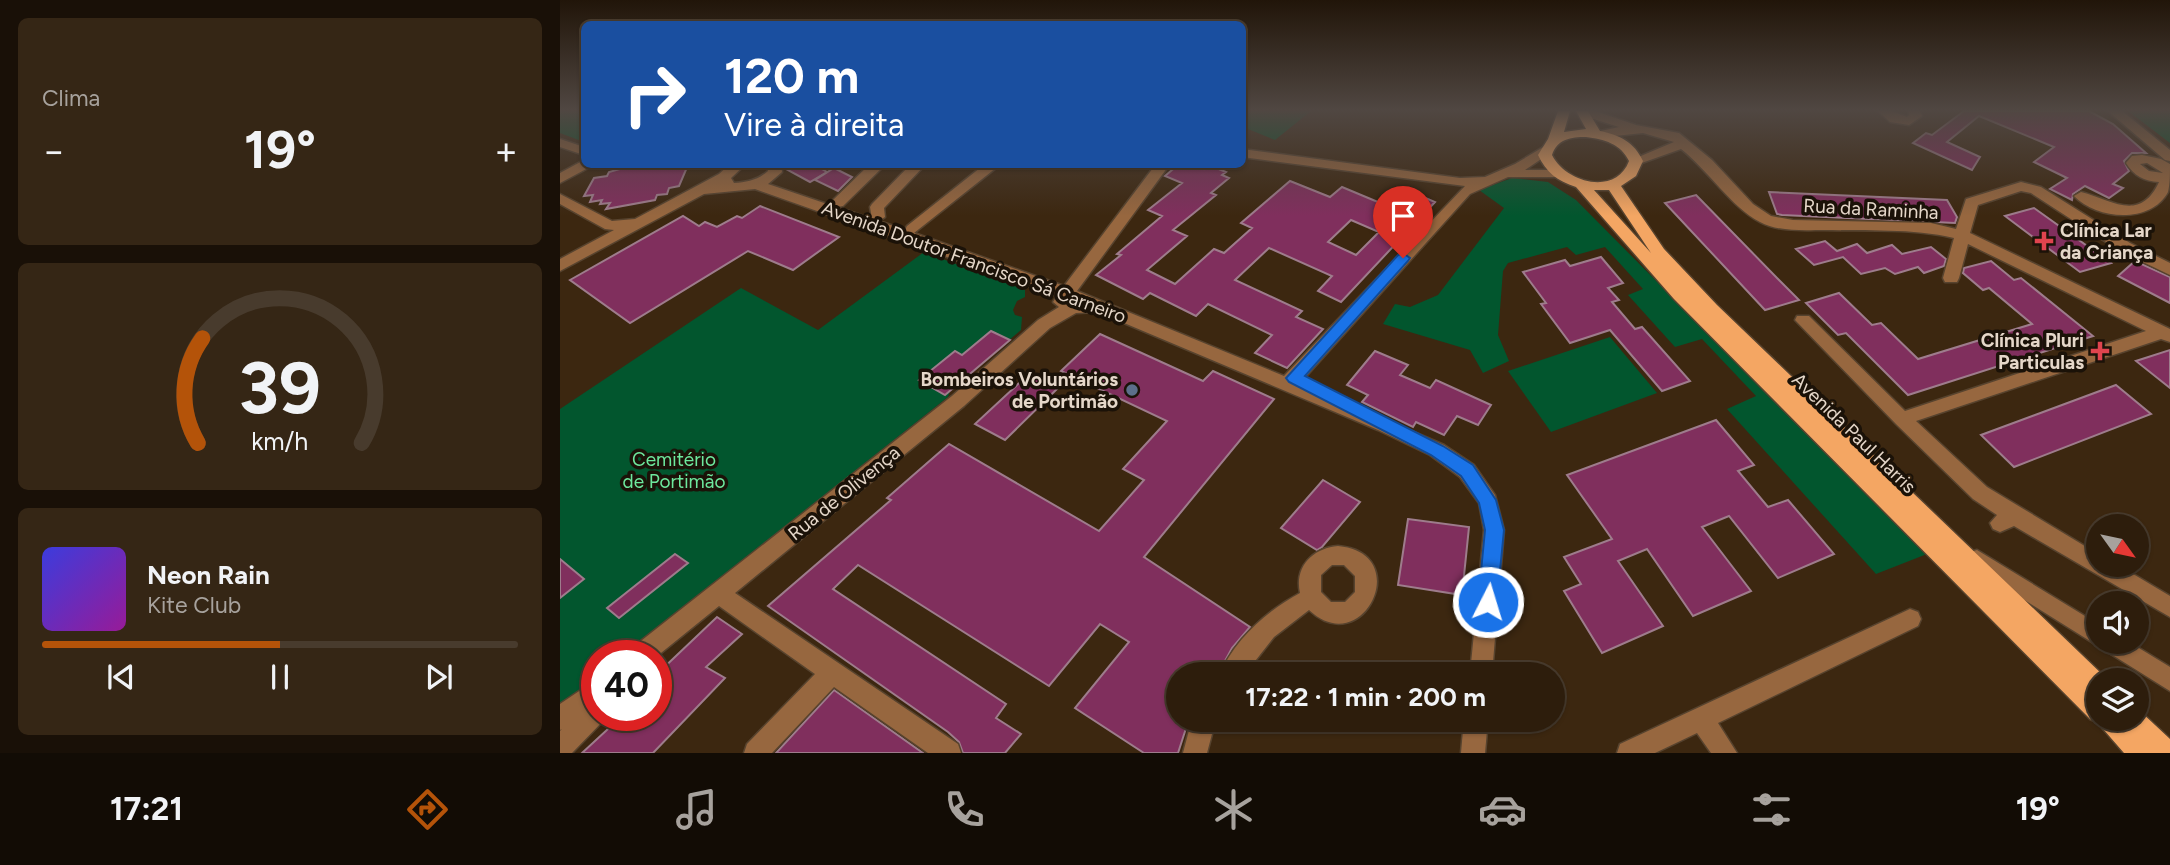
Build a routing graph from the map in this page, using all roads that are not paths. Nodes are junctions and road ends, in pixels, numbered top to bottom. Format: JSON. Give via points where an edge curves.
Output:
{"nodes":[{"id":1,"x":1549,"y":146,"type":"edge"},
{"id":2,"x":1625,"y":146,"type":"edge"},
{"id":3,"x":1676,"y":146,"type":"edge"},
{"id":4,"x":1688,"y":146,"type":"edge"},
{"id":5,"x":560,"y":150,"type":"edge"},
{"id":6,"x":1545,"y":150,"type":"junction"},
{"id":7,"x":581,"y":153,"type":"edge"},
{"id":8,"x":1660,"y":153,"type":"junction"},
{"id":9,"x":1246,"y":154,"type":"edge"},
{"id":10,"x":581,"y":156,"type":"edge"},
{"id":11,"x":1636,"y":162,"type":"junction"},
{"id":12,"x":1707,"y":163,"type":"junction"},
{"id":13,"x":736,"y":168,"type":"edge"},
{"id":14,"x":874,"y":168,"type":"edge"},
{"id":15,"x":915,"y":168,"type":"edge"},
{"id":16,"x":990,"y":168,"type":"edge"},
{"id":17,"x":1160,"y":168,"type":"edge"},
{"id":18,"x":1557,"y":174,"type":"junction"},
{"id":19,"x":2170,"y":174,"type":"edge"},
{"id":20,"x":767,"y":175,"type":"edge"},
{"id":21,"x":1498,"y":176,"type":"junction"},
{"id":22,"x":1434,"y":178,"type":"junction"},
{"id":23,"x":560,"y":179,"type":"edge"},
{"id":24,"x":727,"y":182,"type":"junction"},
{"id":25,"x":858,"y":184,"type":"junction"},
{"id":26,"x":1581,"y":184,"type":"junction"},
{"id":27,"x":1612,"y":184,"type":"junction"},
{"id":28,"x":889,"y":195,"type":"junction"},
{"id":29,"x":2081,"y":196,"type":"dead end"},
{"id":30,"x":560,"y":198,"type":"edge"},
{"id":31,"x":1456,"y":199,"type":"junction"},
{"id":32,"x":838,"y":203,"type":"junction"},
{"id":33,"x":655,"y":214,"type":"junction"},
{"id":34,"x":878,"y":217,"type":"junction"},
{"id":35,"x":610,"y":226,"type":"junction"},
{"id":36,"x":912,"y":229,"type":"junction"},
{"id":37,"x":1964,"y":236,"type":"junction"},
{"id":38,"x":595,"y":247,"type":"junction"},
{"id":39,"x":1091,"y":262,"type":"junction"},
{"id":40,"x":560,"y":266,"type":"edge"},
{"id":41,"x":2170,"y":270,"type":"edge"},
{"id":42,"x":1951,"y":278,"type":"dead end"},
{"id":43,"x":1042,"y":279,"type":"junction"},
{"id":44,"x":1070,"y":290,"type":"junction"},
{"id":45,"x":1110,"y":311,"type":"junction"},
{"id":46,"x":1803,"y":320,"type":"dead end"},
{"id":47,"x":1044,"y":324,"type":"junction"},
{"id":48,"x":2166,"y":334,"type":"edge"},
{"id":49,"x":1289,"y":381,"type":"junction"},
{"id":50,"x":1902,"y":419,"type":"junction"},
{"id":51,"x":1930,"y":521,"type":"junction"},
{"id":52,"x":2086,"y":559,"type":"edge"},
{"id":53,"x":2121,"y":578,"type":"edge"},
{"id":54,"x":719,"y":594,"type":"junction"},
{"id":55,"x":1311,"y":598,"type":"dead end"},
{"id":56,"x":2170,"y":607,"type":"edge"},
{"id":57,"x":693,"y":615,"type":"junction"},
{"id":58,"x":1910,"y":619,"type":"dead end"},
{"id":59,"x":2086,"y":628,"type":"edge"},
{"id":60,"x":661,"y":640,"type":"edge"},
{"id":61,"x":668,"y":640,"type":"edge"},
{"id":62,"x":2129,"y":654,"type":"edge"},
{"id":63,"x":1241,"y":662,"type":"edge"},
{"id":64,"x":1482,"y":662,"type":"edge"},
{"id":65,"x":832,"y":672,"type":"junction"},
{"id":66,"x":2086,"y":674,"type":"edge"},
{"id":67,"x":2167,"y":677,"type":"edge"},
{"id":68,"x":2086,"y":699,"type":"edge"},
{"id":69,"x":581,"y":703,"type":"edge"},
{"id":70,"x":560,"y":719,"type":"edge"},
{"id":71,"x":1702,"y":719,"type":"junction"},
{"id":72,"x":581,"y":727,"type":"edge"},
{"id":73,"x":2119,"y":731,"type":"edge"},
{"id":74,"x":2144,"y":731,"type":"edge"},
{"id":75,"x":1201,"y":732,"type":"edge"},
{"id":76,"x":1475,"y":732,"type":"edge"},
{"id":77,"x":560,"y":748,"type":"edge"},
{"id":78,"x":756,"y":753,"type":"edge"},
{"id":79,"x":949,"y":753,"type":"edge"},
{"id":80,"x":1195,"y":753,"type":"edge"},
{"id":81,"x":1473,"y":753,"type":"edge"},
{"id":82,"x":1629,"y":753,"type":"edge"},
{"id":83,"x":1725,"y":753,"type":"edge"},
{"id":84,"x":2141,"y":753,"type":"edge"},
{"id":85,"x":2166,"y":753,"type":"edge"}],
"edges":[{"from":1,"to":6,"type":"main road"},
{"from":2,"to":11,"type":"main road"},
{"from":3,"to":8,"type":"street"},
{"from":4,"to":12,"type":"street","name":"Rua da Raminha"},
{"from":5,"to":7,"type":"street"},
{"from":6,"to":18,"type":"main road","via":[[1548,165]]},
{"from":6,"to":21,"type":"street"},
{"from":8,"to":11,"type":"street"},
{"from":8,"to":12,"type":"street","via":[[1693,156]]},
{"from":9,"to":22,"type":"street"},
{"from":10,"to":23,"type":"street"},
{"from":11,"to":27,"type":"main road","via":[[1628,178]]},
{"from":12,"to":37,"type":"street","name":"Rua da Raminha","via":[[1748,207],[1767,220],[1793,225],[1931,228]]},
{"from":13,"to":24,"type":"street"},
{"from":14,"to":25,"type":"street"},
{"from":15,"to":28,"type":"street"},
{"from":16,"to":36,"type":"street"},
{"from":17,"to":39,"type":"street"},
{"from":18,"to":21,"type":"street"},
{"from":18,"to":26,"type":"main road"},
{"from":19,"to":29,"type":"street","via":[[2164,188],[2137,211],[2110,210]]},
{"from":20,"to":24,"type":"street","via":[[739,188]]},
{"from":20,"to":32,"type":"street","name":"Avenida Doutor Francisco Sá Carneiro"},
{"from":20,"to":43,"type":"street","name":"Avenida Doutor Francisco Sá Carneiro"},
{"from":21,"to":22,"type":"street","via":[[1460,182]]},
{"from":21,"to":31,"type":"street"},
{"from":22,"to":31,"type":"street","via":[[1454,185]]},
{"from":24,"to":33,"type":"street"},
{"from":25,"to":28,"type":"street","via":[[863,195]]},
{"from":25,"to":32,"type":"street"},
{"from":26,"to":27,"type":"main road"},
{"from":26,"to":68,"type":"main road","name":"Avenida Paul Harris","via":[[1698,313]]},
{"from":27,"to":51,"type":"main road","name":"Avenida Paul Harris","via":[[1640,228],[1679,275]]},
{"from":28,"to":34,"type":"street","via":[[877,206]]},
{"from":30,"to":35,"type":"street"},
{"from":31,"to":49,"type":"street"},
{"from":32,"to":34,"type":"street","name":"Avenida Doutor Francisco Sá Carneiro"},
{"from":33,"to":35,"type":"street"},
{"from":33,"to":38,"type":"street"},
{"from":34,"to":36,"type":"street","name":"Avenida Doutor Francisco Sá Carneiro"},
{"from":35,"to":38,"type":"street","via":[[609,235]]},
{"from":36,"to":43,"type":"street","name":"Avenida Doutor Francisco Sá Carneiro"},
{"from":37,"to":41,"type":"street","via":[[1971,202],[2021,186],[2036,190]]},
{"from":37,"to":42,"type":"street"},
{"from":37,"to":48,"type":"street","name":"Rua da Raminha"},
{"from":38,"to":40,"type":"street"},
{"from":39,"to":43,"type":"street","via":[[1067,279]]},
{"from":39,"to":44,"type":"street"},
{"from":43,"to":44,"type":"street","name":"Avenida Doutor Francisco Sá Carneiro"},
{"from":43,"to":47,"type":"street","via":[[1052,299]]},
{"from":44,"to":45,"type":"street","name":"Avenida Doutor Francisco Sá Carneiro"},
{"from":44,"to":47,"type":"street"},
{"from":44,"to":49,"type":"street","name":"Avenida Doutor Francisco Sá Carneiro"},
{"from":45,"to":47,"type":"street","via":[[1074,307]]},
{"from":45,"to":49,"type":"street","name":"Avenida Doutor Francisco Sá Carneiro"},
{"from":46,"to":50,"type":"street"},
{"from":47,"to":54,"type":"street","name":"Rua de Olivença","via":[[958,401]]},
{"from":48,"to":50,"type":"street"},
{"from":49,"to":64,"type":"street","name":"Avenida Doutor Francisco Sá Carneiro","via":[[1437,450],[1467,471],[1488,500],[1494,530]]},
{"from":50,"to":52,"type":"street","via":[[2008,520]]},
{"from":51,"to":59,"type":"street","via":[[1979,561]]},
{"from":51,"to":66,"type":"main road","name":"Avenida Paul Harris"},
{"from":53,"to":56,"type":"street"},
{"from":54,"to":57,"type":"street","name":"Rua de Olivença"},
{"from":54,"to":65,"type":"street"},
{"from":55,"to":63,"type":"street","via":[[1286,610]]},
{"from":57,"to":60,"type":"street","name":"Rua de Olivença"},
{"from":57,"to":61,"type":"street"},
{"from":58,"to":71,"type":"street"},
{"from":62,"to":67,"type":"street"},
{"from":65,"to":78,"type":"street"},
{"from":65,"to":79,"type":"street"},
{"from":69,"to":70,"type":"street"},
{"from":71,"to":82,"type":"street"},
{"from":71,"to":83,"type":"street"},
{"from":72,"to":77,"type":"street"},
{"from":73,"to":84,"type":"main road"},
{"from":74,"to":85,"type":"main road"},
{"from":75,"to":80,"type":"street"},
{"from":76,"to":81,"type":"street"}]}
